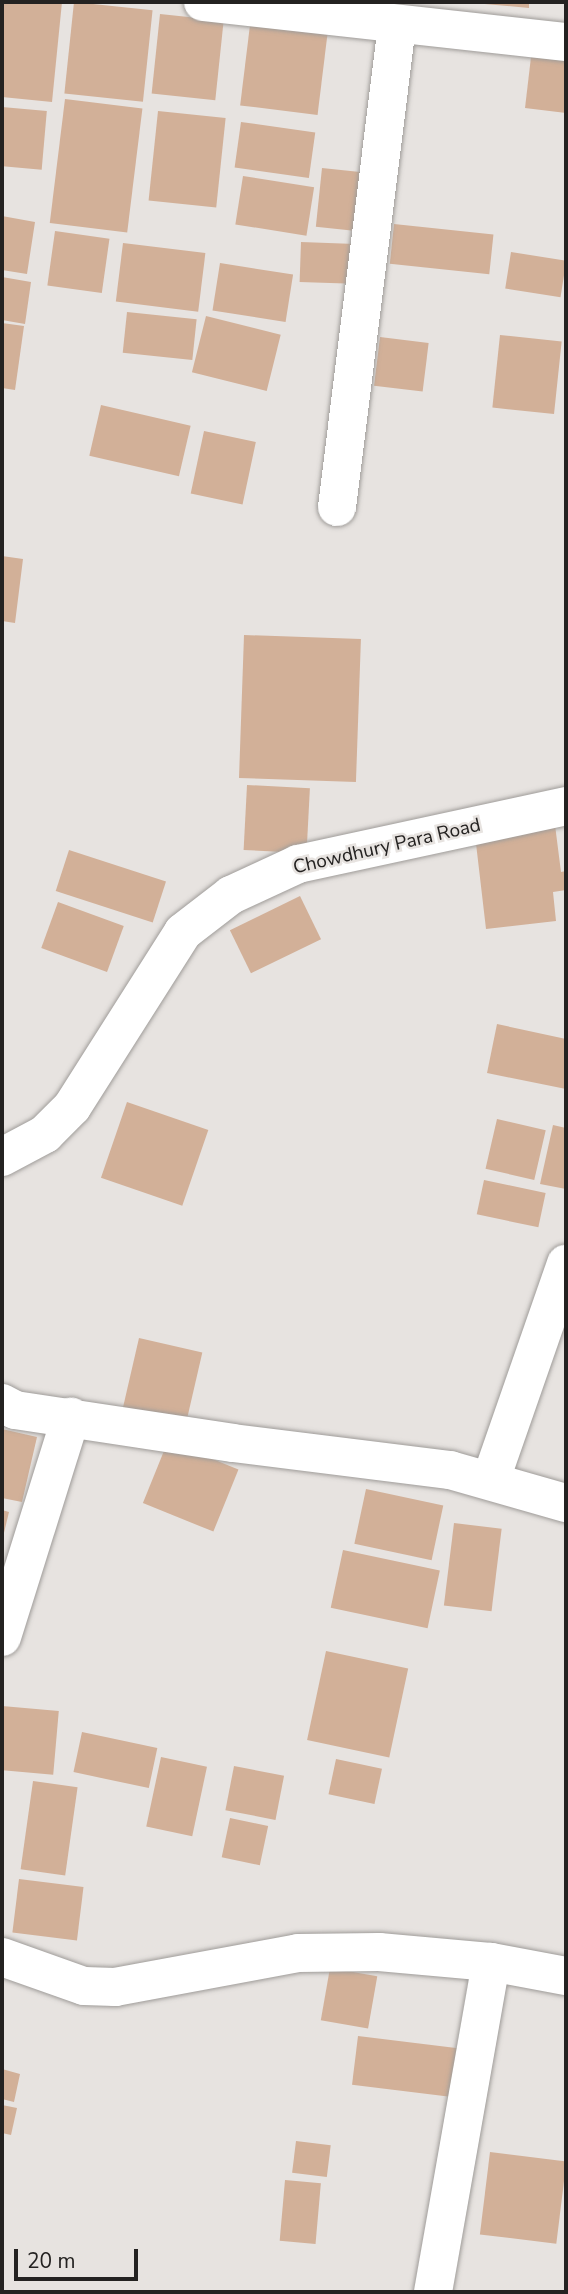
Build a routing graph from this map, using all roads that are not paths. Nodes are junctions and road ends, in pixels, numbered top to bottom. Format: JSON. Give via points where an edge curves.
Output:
{"nodes":[{"id":1,"x":203,"y":2,"type":"edge"},
{"id":2,"x":397,"y":26,"type":"junction"},
{"id":3,"x":566,"y":42,"type":"edge"},
{"id":4,"x":337,"y":508,"type":"dead end"},
{"id":5,"x":566,"y":806,"type":"edge"},
{"id":6,"x":2,"y":1157,"type":"edge"},
{"id":7,"x":566,"y":1264,"type":"edge"},
{"id":8,"x":2,"y":1403,"type":"edge"},
{"id":9,"x":71,"y":1416,"type":"junction"},
{"id":10,"x":491,"y":1479,"type":"junction"},
{"id":11,"x":566,"y":1503,"type":"edge"},
{"id":12,"x":2,"y":1637,"type":"edge"},
{"id":13,"x":2,"y":1957,"type":"edge"},
{"id":14,"x":491,"y":1962,"type":"junction"},
{"id":15,"x":566,"y":1976,"type":"edge"},
{"id":16,"x":433,"y":2292,"type":"edge"}],
"edges":[{"from":1,"to":2,"type":"street"},
{"from":2,"to":3,"type":"street"},
{"from":2,"to":4,"type":"street"},
{"from":5,"to":6,"type":"street","name":"Chowdhury Para Road","via":[[298,864],[231,895],[183,932],[72,1107],[45,1134]]},
{"from":7,"to":10,"type":"street"},
{"from":8,"to":9,"type":"street","via":[[15,1410]]},
{"from":9,"to":10,"type":"street"},
{"from":9,"to":12,"type":"street"},
{"from":10,"to":11,"type":"street"},
{"from":13,"to":14,"type":"street","via":[[85,1986],[115,1987],[298,1953],[379,1952]]},
{"from":14,"to":15,"type":"street"},
{"from":14,"to":16,"type":"street"}]}
